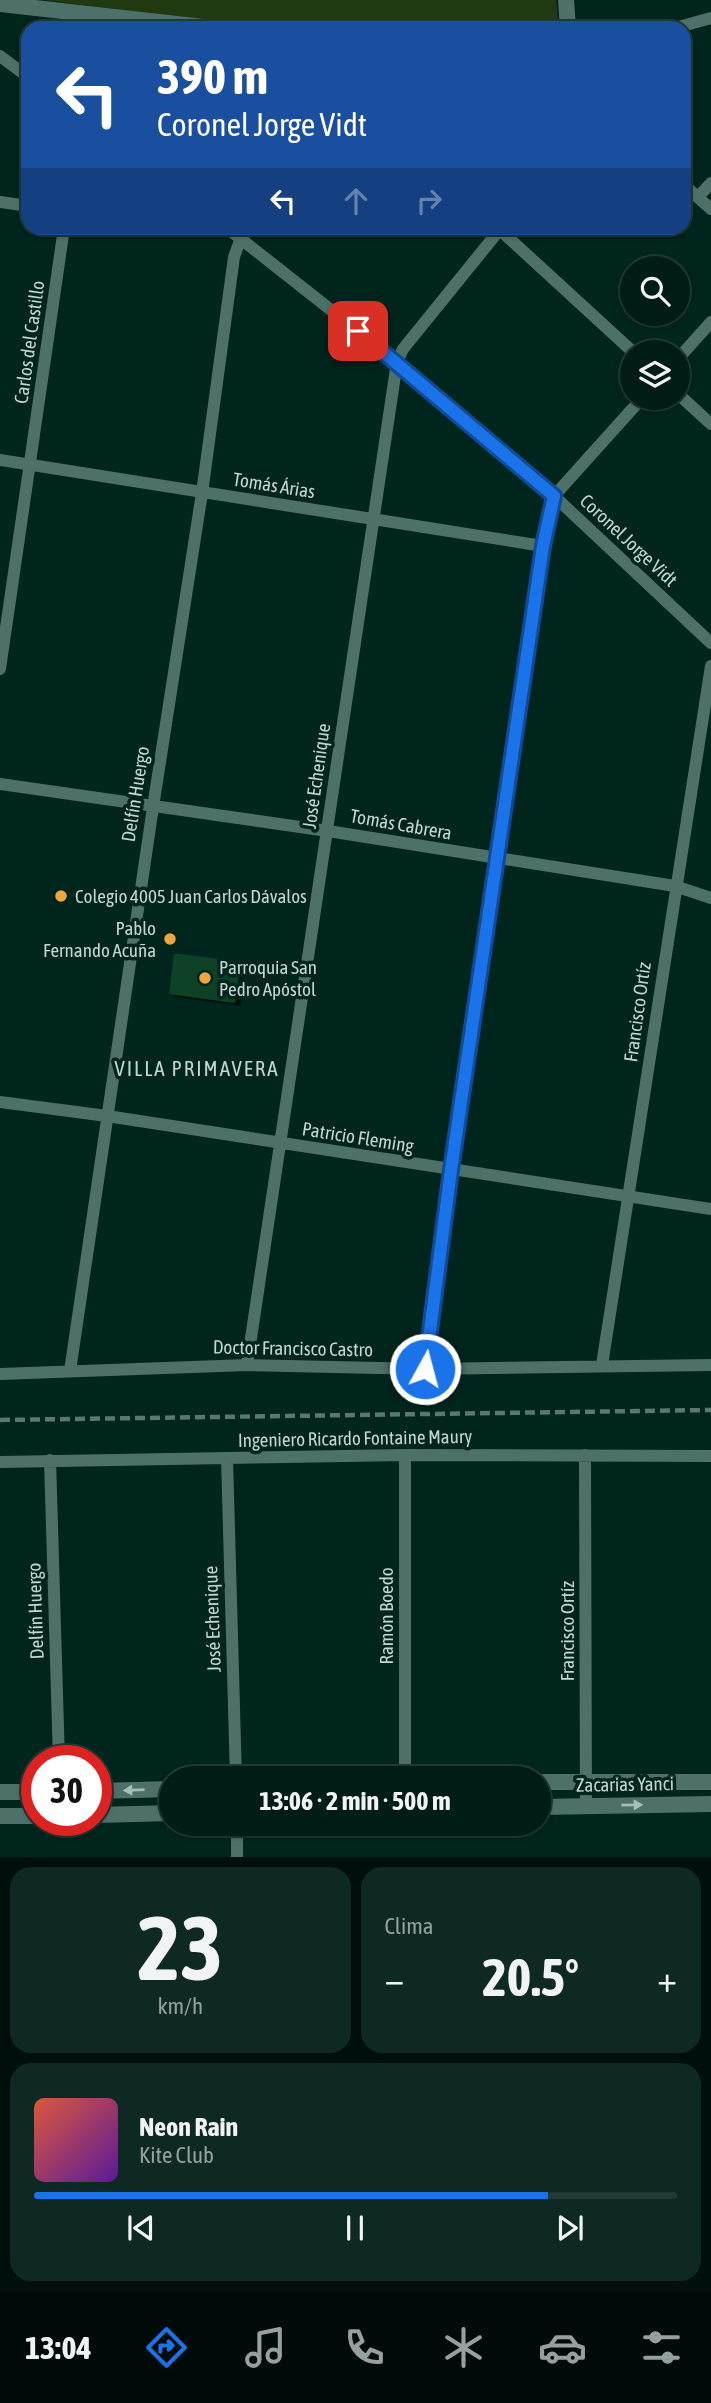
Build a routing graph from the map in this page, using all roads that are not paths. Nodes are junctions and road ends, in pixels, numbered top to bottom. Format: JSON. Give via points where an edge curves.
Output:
{"nodes":[{"id":1,"x":566,"y":0,"type":"edge"},
{"id":2,"x":0,"y":4,"type":"edge"},
{"id":3,"x":711,"y":18,"type":"edge"},
{"id":4,"x":128,"y":21,"type":"edge"},
{"id":5,"x":568,"y":21,"type":"edge"},
{"id":6,"x":691,"y":24,"type":"edge"},
{"id":7,"x":0,"y":56,"type":"edge"},
{"id":8,"x":21,"y":72,"type":"edge"},
{"id":9,"x":711,"y":183,"type":"edge"},
{"id":10,"x":691,"y":191,"type":"edge"},
{"id":11,"x":698,"y":197,"type":"junction"},
{"id":12,"x":0,"y":202,"type":"edge"},
{"id":13,"x":21,"y":205,"type":"edge"},
{"id":14,"x":711,"y":209,"type":"edge"},
{"id":15,"x":63,"y":235,"type":"edge"},
{"id":16,"x":244,"y":235,"type":"edge"},
{"id":17,"x":247,"y":235,"type":"edge"},
{"id":18,"x":495,"y":235,"type":"edge"},
{"id":19,"x":506,"y":235,"type":"edge"},
{"id":20,"x":711,"y":322,"type":"edge"},
{"id":21,"x":620,"y":340,"type":"edge"},
{"id":22,"x":690,"y":345,"type":"edge"},
{"id":23,"x":397,"y":362,"type":"junction"},
{"id":24,"x":690,"y":405,"type":"edge"},
{"id":25,"x":631,"y":410,"type":"edge"},
{"id":26,"x":711,"y":424,"type":"edge"},
{"id":27,"x":0,"y":460,"type":"edge"},
{"id":28,"x":31,"y":465,"type":"junction"},
{"id":29,"x":202,"y":493,"type":"junction"},
{"id":30,"x":554,"y":496,"type":"junction"},
{"id":31,"x":374,"y":519,"type":"junction"},
{"id":32,"x":543,"y":546,"type":"junction"},
{"id":33,"x":711,"y":643,"type":"edge"},
{"id":34,"x":711,"y":666,"type":"edge"},
{"id":35,"x":0,"y":669,"type":"edge"},
{"id":36,"x":0,"y":784,"type":"edge"},
{"id":37,"x":153,"y":807,"type":"junction"},
{"id":38,"x":328,"y":831,"type":"junction"},
{"id":39,"x":497,"y":860,"type":"junction"},
{"id":40,"x":675,"y":886,"type":"junction"},
{"id":41,"x":711,"y":898,"type":"edge"},
{"id":42,"x":0,"y":1102,"type":"edge"},
{"id":43,"x":107,"y":1116,"type":"junction"},
{"id":44,"x":279,"y":1144,"type":"junction"},
{"id":45,"x":451,"y":1170,"type":"junction"},
{"id":46,"x":629,"y":1195,"type":"junction"},
{"id":47,"x":711,"y":1209,"type":"edge"},
{"id":48,"x":711,"y":1364,"type":"edge"},
{"id":49,"x":247,"y":1365,"type":"junction"},
{"id":50,"x":602,"y":1365,"type":"junction"},
{"id":51,"x":425,"y":1369,"type":"junction"},
{"id":52,"x":70,"y":1371,"type":"junction"},
{"id":53,"x":0,"y":1374,"type":"edge"},
{"id":54,"x":405,"y":1455,"type":"junction"},
{"id":55,"x":585,"y":1455,"type":"junction"},
{"id":56,"x":711,"y":1456,"type":"edge"},
{"id":57,"x":227,"y":1459,"type":"junction"},
{"id":58,"x":50,"y":1460,"type":"junction"},
{"id":59,"x":0,"y":1462,"type":"edge"},
{"id":60,"x":59,"y":1745,"type":"edge"},
{"id":61,"x":236,"y":1766,"type":"edge"},
{"id":62,"x":405,"y":1766,"type":"edge"},
{"id":63,"x":586,"y":1782,"type":"junction"},
{"id":64,"x":711,"y":1782,"type":"edge"},
{"id":65,"x":551,"y":1783,"type":"edge"},
{"id":66,"x":159,"y":1789,"type":"edge"},
{"id":67,"x":112,"y":1791,"type":"edge"},
{"id":68,"x":0,"y":1792,"type":"edge"},
{"id":69,"x":21,"y":1792,"type":"edge"},
{"id":70,"x":711,"y":1804,"type":"edge"},
{"id":71,"x":586,"y":1806,"type":"junction"},
{"id":72,"x":551,"y":1807,"type":"edge"},
{"id":73,"x":159,"y":1813,"type":"edge"},
{"id":74,"x":112,"y":1815,"type":"edge"},
{"id":75,"x":0,"y":1816,"type":"edge"},
{"id":76,"x":21,"y":1816,"type":"edge"},
{"id":77,"x":236,"y":1836,"type":"edge"},
{"id":78,"x":237,"y":1857,"type":"edge"}],
"edges":[{"from":1,"to":5,"type":"street"},
{"from":2,"to":4,"type":"street"},
{"from":3,"to":6,"type":"street"},
{"from":7,"to":8,"type":"street"},
{"from":9,"to":11,"type":"street"},
{"from":10,"to":11,"type":"street"},
{"from":11,"to":14,"type":"street"},
{"from":12,"to":13,"type":"street"},
{"from":15,"to":28,"type":"street","name":"Carlos del Castillo"},
{"from":16,"to":29,"type":"street","name":"Delfín Huergo","via":[[234,257]]},
{"from":17,"to":23,"type":"street","name":"Coronel Jorge Vidt"},
{"from":18,"to":23,"type":"street","name":"José Echenique"},
{"from":19,"to":21,"type":"street"},
{"from":20,"to":22,"type":"street"},
{"from":23,"to":30,"type":"street","name":"Coronel Jorge Vidt"},
{"from":23,"to":31,"type":"street","name":"José Echenique"},
{"from":24,"to":26,"type":"street"},
{"from":25,"to":30,"type":"street"},
{"from":27,"to":28,"type":"street","name":"Tomás Árias"},
{"from":28,"to":29,"type":"street","name":"Tomás Árias"},
{"from":28,"to":35,"type":"street","name":"Carlos del Castillo"},
{"from":29,"to":31,"type":"street","name":"Tomás Árias"},
{"from":29,"to":37,"type":"street","name":"Delfín Huergo"},
{"from":30,"to":32,"type":"street"},
{"from":30,"to":33,"type":"street","name":"Coronel Jorge Vidt"},
{"from":31,"to":32,"type":"street","name":"Tomás Árias"},
{"from":31,"to":38,"type":"street","name":"José Echenique"},
{"from":32,"to":39,"type":"street"},
{"from":34,"to":40,"type":"street","name":"Francisco Ortíz"},
{"from":36,"to":37,"type":"street","name":"Tomás Cabrera"},
{"from":37,"to":38,"type":"street","name":"Tomás Cabrera"},
{"from":37,"to":43,"type":"street","name":"Delfín Huergo"},
{"from":38,"to":39,"type":"street","name":"Tomás Cabrera"},
{"from":38,"to":44,"type":"street","name":"José Echenique"},
{"from":39,"to":40,"type":"street","name":"Tomás Cabrera"},
{"from":39,"to":45,"type":"street"},
{"from":40,"to":41,"type":"street","name":"Tomás Cabrera"},
{"from":40,"to":46,"type":"street","name":"Francisco Ortíz"},
{"from":42,"to":43,"type":"street","name":"Patricio Fleming"},
{"from":43,"to":44,"type":"street","name":"Patricio Fleming"},
{"from":43,"to":52,"type":"street","name":"Delfín Huergo"},
{"from":44,"to":45,"type":"street","name":"Patricio Fleming"},
{"from":44,"to":49,"type":"street","name":"José Echenique"},
{"from":45,"to":46,"type":"street","name":"Patricio Fleming"},
{"from":45,"to":51,"type":"street"},
{"from":46,"to":47,"type":"street","name":"Patricio Fleming"},
{"from":46,"to":50,"type":"street","name":"Francisco Ortíz"},
{"from":48,"to":50,"type":"street","name":"Doctor Francisco Castro"},
{"from":49,"to":51,"type":"street","name":"Doctor Francisco Castro"},
{"from":49,"to":52,"type":"street","name":"Doctor Francisco Castro"},
{"from":50,"to":51,"type":"street","name":"Doctor Francisco Castro"},
{"from":52,"to":53,"type":"street","name":"Doctor Francisco Castro"},
{"from":54,"to":55,"type":"street","name":"Ingeniero Ricardo Fontaine Maury"},
{"from":54,"to":57,"type":"street","name":"Ingeniero Ricardo Fontaine Maury"},
{"from":54,"to":62,"type":"street","name":"Ramón Boedo"},
{"from":55,"to":56,"type":"street","name":"Ingeniero Ricardo Fontaine Maury"},
{"from":55,"to":63,"type":"street","name":"Francisco Ortíz"},
{"from":57,"to":58,"type":"street","name":"Ingeniero Ricardo Fontaine Maury"},
{"from":57,"to":61,"type":"street","name":"José Echenique"},
{"from":58,"to":59,"type":"street","name":"Ingeniero Ricardo Fontaine Maury"},
{"from":58,"to":60,"type":"street","name":"Delfín Huergo"},
{"from":63,"to":64,"type":"street","name":"Zacarias Yanci"},
{"from":63,"to":65,"type":"street","name":"Zacarias Yanci"},
{"from":63,"to":71,"type":"street","name":"Francisco Ortíz"},
{"from":66,"to":67,"type":"street","one_way":true},
{"from":68,"to":69,"type":"street"},
{"from":71,"to":70,"type":"street","name":"Zacarias Yanci","one_way":true},
{"from":71,"to":72,"type":"street","name":"Zacarias Yanci"},
{"from":73,"to":74,"type":"street"},
{"from":75,"to":76,"type":"street"},
{"from":77,"to":78,"type":"street"}]}
